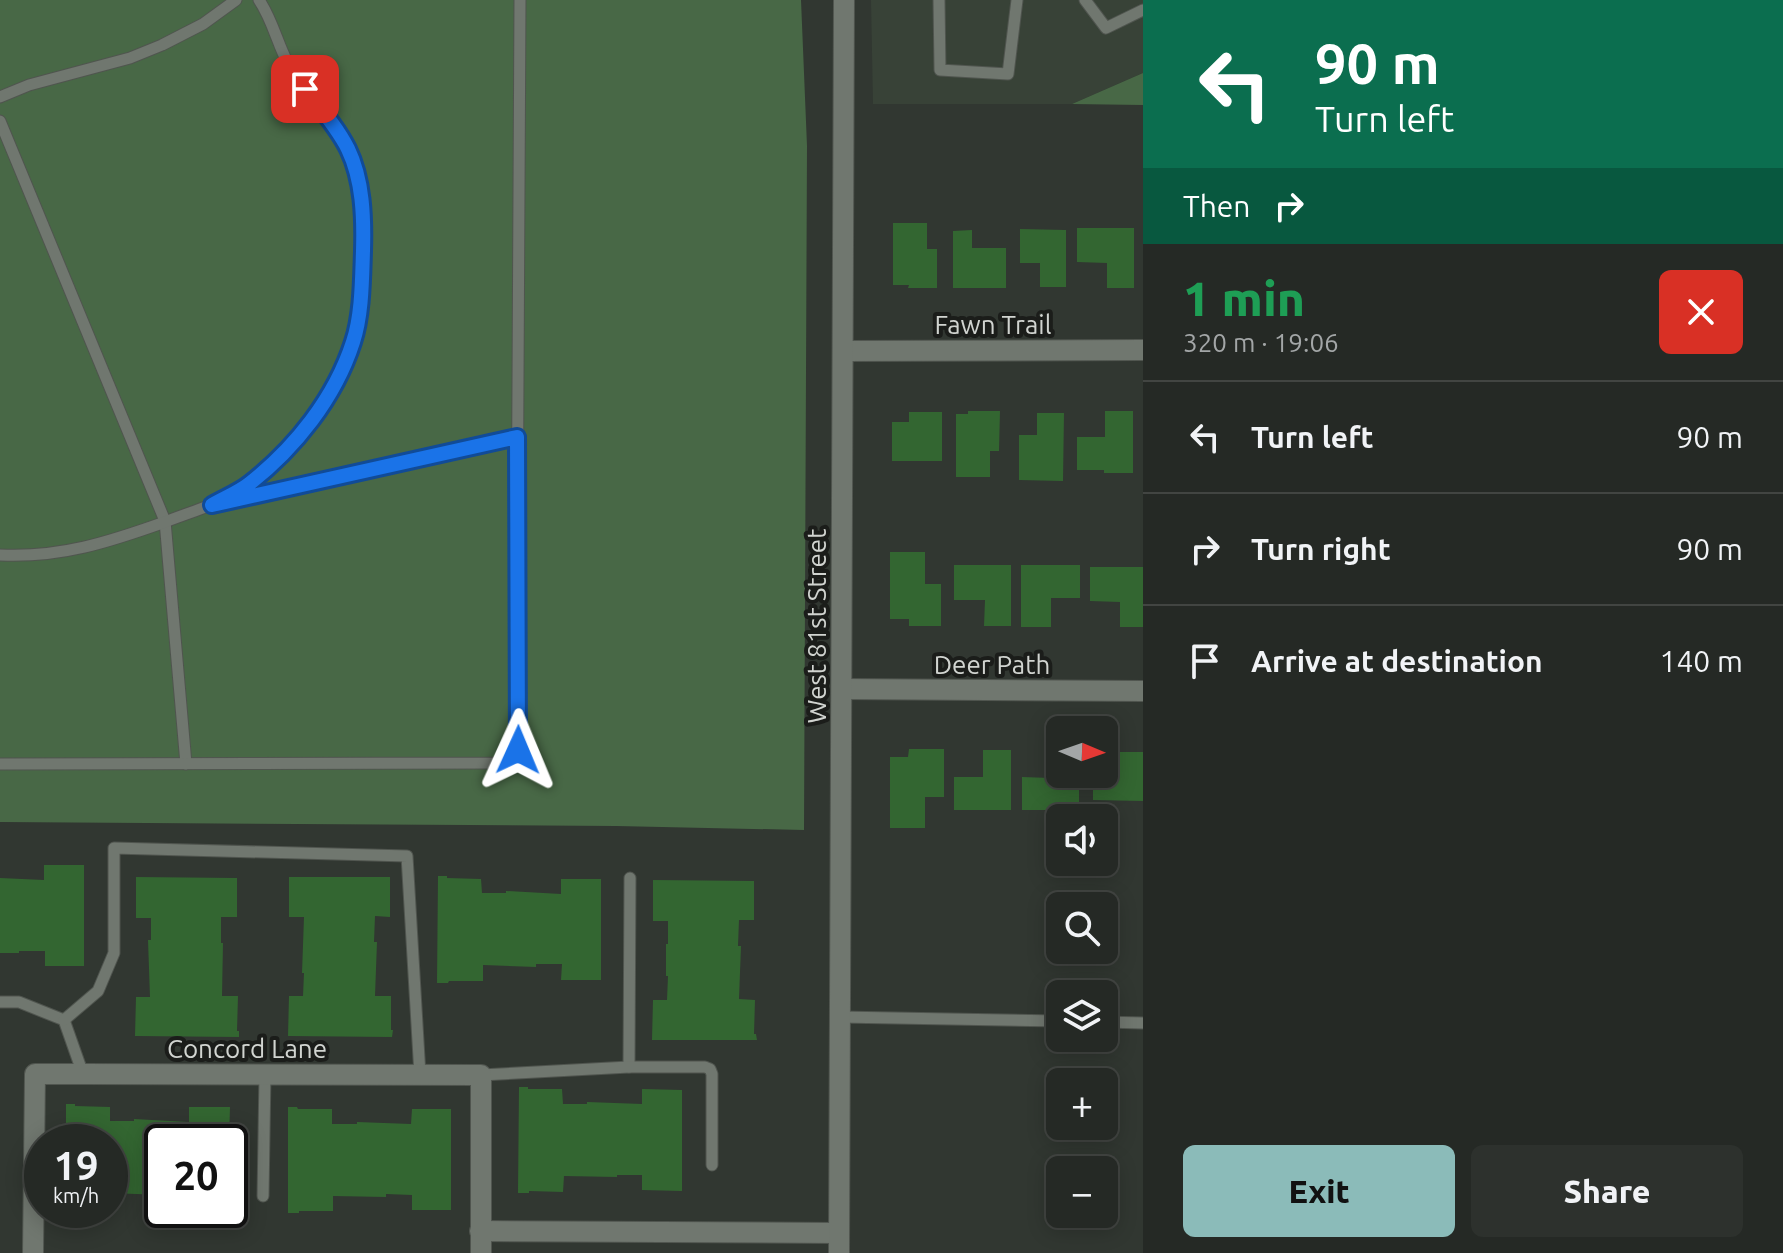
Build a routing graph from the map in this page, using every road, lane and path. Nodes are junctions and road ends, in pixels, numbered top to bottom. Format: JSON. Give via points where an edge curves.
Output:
{"nodes":[{"id":1,"x":236,"y":0,"type":"edge"},
{"id":2,"x":259,"y":0,"type":"edge"},
{"id":3,"x":520,"y":0,"type":"edge"},
{"id":4,"x":844,"y":0,"type":"edge"},
{"id":5,"x":939,"y":0,"type":"edge"},
{"id":6,"x":1017,"y":0,"type":"edge"},
{"id":7,"x":1085,"y":0,"type":"edge"},
{"id":8,"x":1143,"y":10,"type":"edge"},
{"id":9,"x":0,"y":97,"type":"edge"},
{"id":10,"x":0,"y":121,"type":"edge"},
{"id":11,"x":1143,"y":350,"type":"edge"},
{"id":12,"x":843,"y":351,"type":"junction"},
{"id":13,"x":517,"y":437,"type":"junction"},
{"id":14,"x":212,"y":505,"type":"junction"},
{"id":15,"x":165,"y":521,"type":"junction"},
{"id":16,"x":0,"y":555,"type":"edge"},
{"id":17,"x":842,"y":689,"type":"junction"},
{"id":18,"x":1143,"y":691,"type":"edge"},
{"id":19,"x":0,"y":764,"type":"edge"},
{"id":20,"x":186,"y":764,"type":"junction"},
{"id":21,"x":630,"y":878,"type":"dead end"},
{"id":22,"x":0,"y":1002,"type":"edge"},
{"id":23,"x":840,"y":1017,"type":"junction"},
{"id":24,"x":64,"y":1020,"type":"junction"},
{"id":25,"x":1046,"y":1021,"type":"edge"},
{"id":26,"x":1118,"y":1022,"type":"edge"},
{"id":27,"x":1143,"y":1023,"type":"edge"},
{"id":28,"x":629,"y":1067,"type":"junction"},
{"id":29,"x":83,"y":1074,"type":"junction"},
{"id":30,"x":265,"y":1074,"type":"junction"},
{"id":31,"x":420,"y":1075,"type":"junction"},
{"id":32,"x":481,"y":1075,"type":"junction"},
{"id":33,"x":712,"y":1165,"type":"dead end"},
{"id":34,"x":263,"y":1196,"type":"dead end"},
{"id":35,"x":480,"y":1231,"type":"junction"},
{"id":36,"x":839,"y":1243,"type":"edge"},
{"id":37,"x":33,"y":1253,"type":"edge"},
{"id":38,"x":481,"y":1253,"type":"edge"}],
"edges":[{"from":1,"to":9,"type":"lane","via":[[203,24],[141,53]]},
{"from":2,"to":14,"type":"lane","via":[[292,72],[332,124],[357,174],[364,236],[362,292],[354,341],[311,422],[247,486]]},
{"from":3,"to":13,"type":"lane"},
{"from":4,"to":12,"type":"street","name":"West 81st Street"},
{"from":5,"to":6,"type":"lane","via":[[940,70],[1008,74]]},
{"from":7,"to":8,"type":"lane","via":[[1106,28]]},
{"from":10,"to":15,"type":"lane"},
{"from":11,"to":12,"type":"street","name":"Fawn Trail"},
{"from":12,"to":17,"type":"street","name":"West 81st Street"},
{"from":13,"to":14,"type":"lane"},
{"from":13,"to":20,"type":"lane","via":[[519,742],[514,758],[498,763]]},
{"from":14,"to":15,"type":"lane"},
{"from":15,"to":16,"type":"lane","via":[[62,553]]},
{"from":15,"to":20,"type":"lane"},
{"from":17,"to":18,"type":"street","name":"Deer Path"},
{"from":17,"to":23,"type":"street","name":"West 81st Street"},
{"from":19,"to":20,"type":"lane"},
{"from":21,"to":28,"type":"lane"},
{"from":22,"to":24,"type":"lane","via":[[19,1002]]},
{"from":23,"to":25,"type":"lane"},
{"from":23,"to":36,"type":"street","name":"West 81st Street"},
{"from":24,"to":29,"type":"lane"},
{"from":24,"to":31,"type":"lane","via":[[98,991],[114,953],[114,848],[407,856]]},
{"from":26,"to":27,"type":"lane"},
{"from":28,"to":32,"type":"lane"},
{"from":28,"to":33,"type":"lane","via":[[710,1069]]},
{"from":29,"to":30,"type":"street","name":"Concord Lane"},
{"from":29,"to":37,"type":"street","name":"Concord Lane","via":[[35,1074]]},
{"from":30,"to":31,"type":"street","name":"Concord Lane"},
{"from":30,"to":34,"type":"lane"},
{"from":31,"to":32,"type":"street","name":"Concord Lane"},
{"from":32,"to":35,"type":"street"},
{"from":35,"to":36,"type":"street"},
{"from":35,"to":38,"type":"street"}]}
